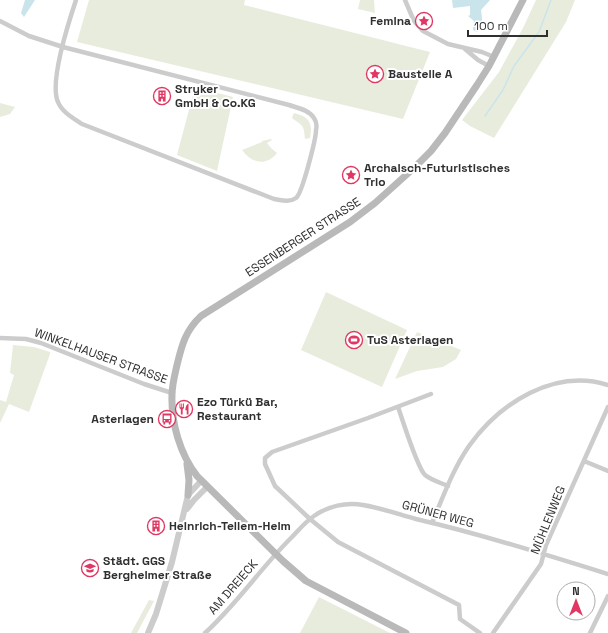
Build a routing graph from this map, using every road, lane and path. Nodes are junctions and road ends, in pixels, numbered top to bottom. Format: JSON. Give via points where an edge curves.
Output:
{"nodes":[{"id":1,"x":76,"y":0,"type":"edge"},
{"id":2,"x":405,"y":0,"type":"edge"},
{"id":3,"x":523,"y":0,"type":"edge"},
{"id":4,"x":0,"y":21,"type":"edge"},
{"id":5,"x":63,"y":47,"type":"junction"},
{"id":6,"x":464,"y":48,"type":"junction"},
{"id":7,"x":494,"y":57,"type":"junction"},
{"id":8,"x":489,"y":66,"type":"junction"},
{"id":9,"x":0,"y":338,"type":"edge"},
{"id":10,"x":608,"y":385,"type":"edge"},
{"id":11,"x":172,"y":393,"type":"junction"},
{"id":12,"x":431,"y":394,"type":"dead end"},
{"id":13,"x":398,"y":407,"type":"junction"},
{"id":14,"x":608,"y":407,"type":"edge"},
{"id":15,"x":584,"y":461,"type":"junction"},
{"id":16,"x":187,"y":464,"type":"junction"},
{"id":17,"x":608,"y":471,"type":"edge"},
{"id":18,"x":201,"y":481,"type":"junction"},
{"id":19,"x":448,"y":486,"type":"junction"},
{"id":20,"x":208,"y":487,"type":"junction"},
{"id":21,"x":188,"y":495,"type":"junction"},
{"id":22,"x":184,"y":514,"type":"junction"},
{"id":23,"x":310,"y":519,"type":"junction"},
{"id":24,"x":432,"y":523,"type":"junction"},
{"id":25,"x":276,"y":554,"type":"junction"},
{"id":26,"x":544,"y":554,"type":"junction"},
{"id":27,"x":608,"y":574,"type":"edge"},
{"id":28,"x":608,"y":596,"type":"edge"},
{"id":29,"x":148,"y":633,"type":"edge"},
{"id":30,"x":204,"y":633,"type":"edge"},
{"id":31,"x":406,"y":633,"type":"edge"},
{"id":32,"x":480,"y":633,"type":"edge"},
{"id":33,"x":493,"y":633,"type":"edge"},
{"id":34,"x":590,"y":633,"type":"edge"}],
"edges":[{"from":1,"to":5,"type":"street"},
{"from":2,"to":6,"type":"street","via":[[414,21],[423,31],[448,44]]},
{"from":3,"to":7,"type":"main road","name":"ESSENBERGER STRASSE"},
{"from":4,"to":5,"type":"street","via":[[30,36]]},
{"from":5,"to":5,"type":"street","via":[[305,110],[315,119],[316,131],[302,187],[296,198],[284,201],[274,199],[82,124],[61,107],[56,95],[56,76]]},
{"from":6,"to":7,"type":"street"},
{"from":6,"to":8,"type":"street"},
{"from":7,"to":8,"type":"main road","name":"ESSENBERGER STRASSE"},
{"from":8,"to":11,"type":"main road","name":"ESSENBERGER STRASSE","via":[[450,127],[431,151],[375,203],[350,222],[212,308],[192,324],[180,351]]},
{"from":9,"to":11,"type":"street","name":"WINKELHAUSER STRASSE","via":[[26,339],[41,343]]},
{"from":10,"to":19,"type":"street","via":[[557,382],[530,392],[501,412],[478,434]]},
{"from":11,"to":16,"type":"main road","name":"ESSENBERGER STRASSE","via":[[173,417]]},
{"from":12,"to":13,"type":"street"},
{"from":13,"to":19,"type":"street","via":[[425,475]]},
{"from":13,"to":23,"type":"street","via":[[265,458],[265,464],[275,486]]},
{"from":14,"to":15,"type":"street","name":"MÜHLENWEG"},
{"from":15,"to":17,"type":"street"},
{"from":15,"to":26,"type":"street","name":"MÜHLENWEG"},
{"from":16,"to":18,"type":"main road"},
{"from":16,"to":21,"type":"main road"},
{"from":18,"to":20,"type":"main road"},
{"from":18,"to":21,"type":"street"},
{"from":19,"to":24,"type":"street"},
{"from":20,"to":22,"type":"street","via":[[189,505]]},
{"from":20,"to":25,"type":"main road"},
{"from":21,"to":22,"type":"street"},
{"from":22,"to":29,"type":"street","via":[[160,602]]},
{"from":23,"to":24,"type":"street","name":"GRÜNER WEG","via":[[321,511],[346,504],[362,505]]},
{"from":23,"to":25,"type":"street","name":"GRÜNER WEG"},
{"from":23,"to":32,"type":"street","via":[[338,542],[459,605],[460,619]]},
{"from":24,"to":26,"type":"street","name":"GRÜNER WEG"},
{"from":25,"to":30,"type":"street","name":"AM DREIECK"},
{"from":25,"to":31,"type":"main road","via":[[306,581]]},
{"from":26,"to":27,"type":"street","name":"GRÜNER WEG"},
{"from":26,"to":33,"type":"street","name":"MÜHLENWEG","via":[[541,564]]},
{"from":28,"to":34,"type":"street"}]}
